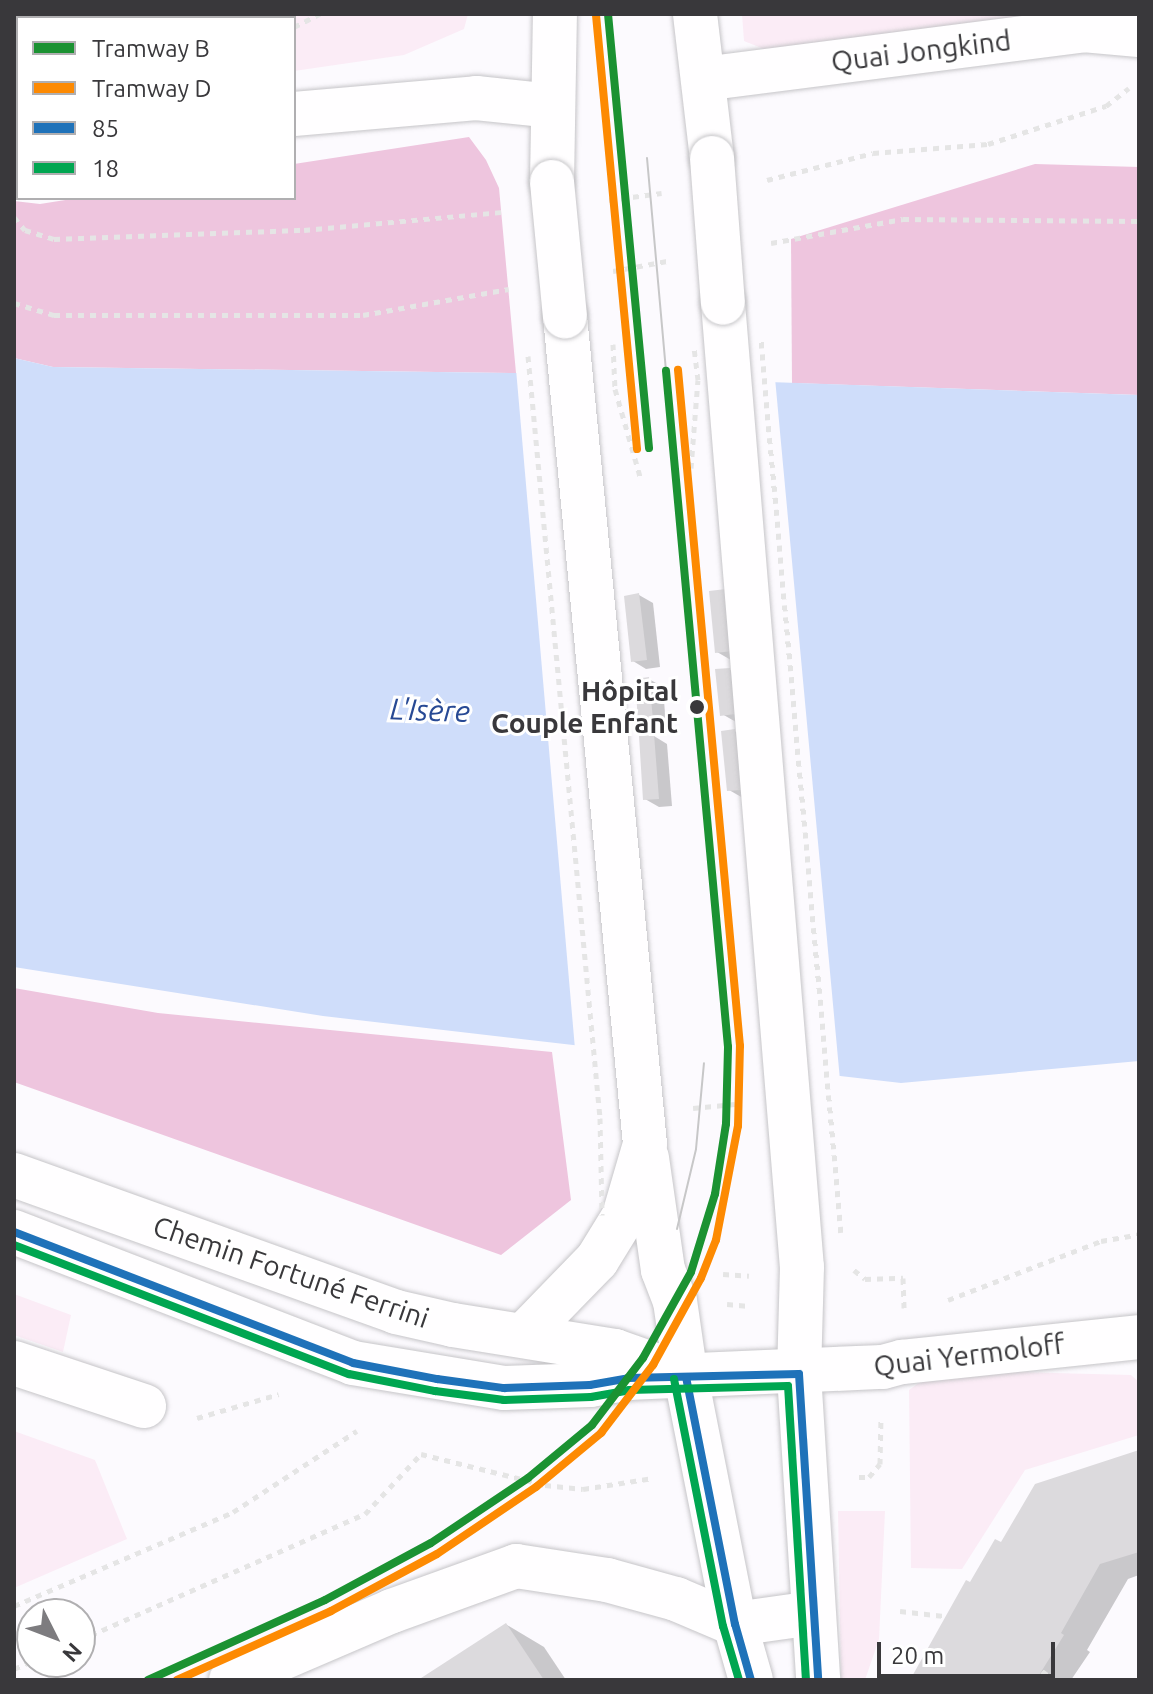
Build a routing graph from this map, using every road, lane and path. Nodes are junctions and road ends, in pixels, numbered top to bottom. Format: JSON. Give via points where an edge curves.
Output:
{"nodes":[{"id":1,"x":320,"y":14,"type":"edge"},
{"id":2,"x":555,"y":14,"type":"edge"},
{"id":3,"x":695,"y":14,"type":"edge"},
{"id":4,"x":296,"y":26,"type":"edge"},
{"id":5,"x":1139,"y":35,"type":"edge"},
{"id":6,"x":703,"y":79,"type":"junction"},
{"id":7,"x":552,"y":106,"type":"junction"},
{"id":8,"x":296,"y":114,"type":"edge"},
{"id":9,"x":761,"y":335,"type":"dead end"},
{"id":10,"x":526,"y":341,"type":"dead end"},
{"id":11,"x":750,"y":1103,"type":"dead end"},
{"id":12,"x":683,"y":1109,"type":"dead end"},
{"id":13,"x":14,"y":1175,"type":"edge"},
{"id":14,"x":628,"y":1218,"type":"junction"},
{"id":15,"x":14,"y":1232,"type":"edge"},
{"id":16,"x":1139,"y":1234,"type":"edge"},
{"id":17,"x":840,"y":1246,"type":"dead end"},
{"id":18,"x":853,"y":1269,"type":"dead end"},
{"id":19,"x":939,"y":1304,"type":"dead end"},
{"id":20,"x":905,"y":1317,"type":"dead end"},
{"id":21,"x":525,"y":1334,"type":"junction"},
{"id":22,"x":1139,"y":1337,"type":"edge"},
{"id":23,"x":15,"y":1363,"type":"edge"},
{"id":24,"x":799,"y":1374,"type":"junction"},
{"id":25,"x":686,"y":1377,"type":"junction"},
{"id":26,"x":284,"y":1393,"type":"dead end"},
{"id":27,"x":144,"y":1406,"type":"joint"},
{"id":28,"x":357,"y":1431,"type":"dead end"},
{"id":29,"x":421,"y":1454,"type":"dead end"},
{"id":30,"x":14,"y":1606,"type":"edge"},
{"id":31,"x":900,"y":1611,"type":"dead end"},
{"id":32,"x":813,"y":1613,"type":"junction"},
{"id":33,"x":944,"y":1616,"type":"dead end"},
{"id":34,"x":735,"y":1624,"type":"junction"},
{"id":35,"x":96,"y":1633,"type":"edge"},
{"id":36,"x":1042,"y":1671,"type":"dead end"},
{"id":37,"x":231,"y":1680,"type":"edge"},
{"id":38,"x":751,"y":1680,"type":"edge"},
{"id":39,"x":818,"y":1680,"type":"edge"},
{"id":40,"x":1054,"y":1680,"type":"edge"}],
"edges":[{"from":1,"to":4,"type":"path"},
{"from":2,"to":7,"type":"street"},
{"from":3,"to":6,"type":"street"},
{"from":5,"to":6,"type":"street","name":"Quai Jongkind","via":[[1083,30]]},
{"from":6,"to":24,"type":"street","bridge":true,"via":[[803,1310]]},
{"from":7,"to":8,"type":"street","via":[[476,98]]},
{"from":7,"to":14,"type":"street","bridge":true,"via":[[552,182],[645,1144]]},
{"from":9,"to":17,"type":"path","bridge":true},
{"from":10,"to":14,"type":"path","bridge":true,"via":[[600,1118]]},
{"from":11,"to":12,"type":"path"},
{"from":13,"to":21,"type":"street","name":"Chemin Fortuné Ferrini","via":[[396,1312]]},
{"from":14,"to":21,"type":"street","via":[[597,1260]]},
{"from":14,"to":25,"type":"street","via":[[663,1270],[675,1301]]},
{"from":15,"to":25,"type":"street","name":"Chemin Fortuné Ferrini","via":[[353,1363],[504,1388]]},
{"from":16,"to":19,"type":"path","via":[[1101,1241]]},
{"from":18,"to":20,"type":"path","via":[[865,1279],[903,1278]]},
{"from":21,"to":25,"type":"street","name":"Chemin Fortuné Ferrini","via":[[629,1354]]},
{"from":22,"to":24,"type":"street","name":"Quai Yermoloff"},
{"from":23,"to":27,"type":"street"},
{"from":24,"to":25,"type":"street","name":"Quai Yermoloff"},
{"from":24,"to":32,"type":"street"},
{"from":25,"to":34,"type":"street"},
{"from":26,"to":27,"type":"path","via":[[192,1419]]},
{"from":28,"to":30,"type":"path","via":[[233,1512]]},
{"from":29,"to":35,"type":"path","via":[[365,1514]]},
{"from":31,"to":33,"type":"path"},
{"from":32,"to":34,"type":"street"},
{"from":32,"to":39,"type":"street"},
{"from":34,"to":37,"type":"street","via":[[676,1599],[607,1580],[516,1566],[392,1611]]},
{"from":34,"to":38,"type":"street"},
{"from":36,"to":40,"type":"path"}]}
